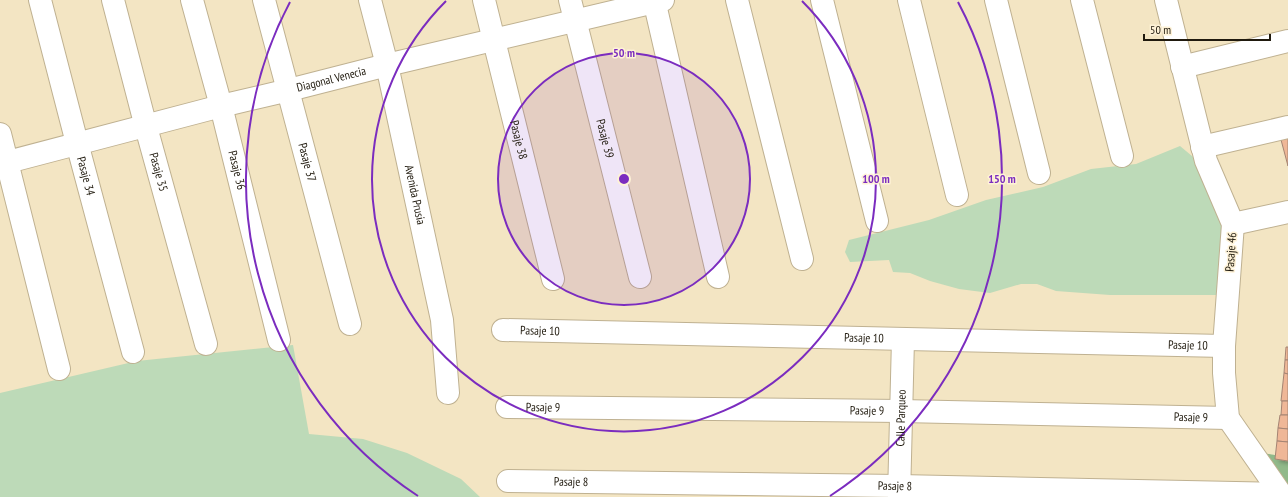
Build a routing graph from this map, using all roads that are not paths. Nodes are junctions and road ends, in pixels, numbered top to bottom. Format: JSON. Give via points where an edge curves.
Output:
{"nodes":[{"id":1,"x":40,"y":0,"type":"edge"},
{"id":2,"x":113,"y":0,"type":"edge"},
{"id":3,"x":192,"y":0,"type":"edge"},
{"id":4,"x":264,"y":0,"type":"edge"},
{"id":5,"x":370,"y":0,"type":"edge"},
{"id":6,"x":484,"y":0,"type":"edge"},
{"id":7,"x":570,"y":0,"type":"edge"},
{"id":8,"x":737,"y":0,"type":"edge"},
{"id":9,"x":822,"y":0,"type":"edge"},
{"id":10,"x":909,"y":0,"type":"edge"},
{"id":11,"x":996,"y":0,"type":"edge"},
{"id":12,"x":1082,"y":0,"type":"edge"},
{"id":13,"x":1166,"y":0,"type":"edge"},
{"id":14,"x":657,"y":1,"type":"edge"},
{"id":15,"x":575,"y":21,"type":"junction"},
{"id":16,"x":494,"y":40,"type":"junction"},
{"id":17,"x":1288,"y":41,"type":"edge"},
{"id":18,"x":387,"y":65,"type":"junction"},
{"id":19,"x":1182,"y":67,"type":"junction"},
{"id":20,"x":289,"y":90,"type":"junction"},
{"id":21,"x":221,"y":106,"type":"junction"},
{"id":22,"x":146,"y":127,"type":"junction"},
{"id":23,"x":1288,"y":127,"type":"edge"},
{"id":24,"x":0,"y":134,"type":"edge"},
{"id":25,"x":77,"y":143,"type":"junction"},
{"id":26,"x":1202,"y":147,"type":"junction"},
{"id":27,"x":1122,"y":156,"type":"dead end"},
{"id":28,"x":4,"y":163,"type":"edge"},
{"id":29,"x":1039,"y":173,"type":"dead end"},
{"id":30,"x":957,"y":195,"type":"dead end"},
{"id":31,"x":1288,"y":212,"type":"edge"},
{"id":32,"x":877,"y":221,"type":"dead end"},
{"id":33,"x":1233,"y":224,"type":"junction"},
{"id":34,"x":802,"y":259,"type":"dead end"},
{"id":35,"x":640,"y":277,"type":"dead end"},
{"id":36,"x":718,"y":277,"type":"dead end"},
{"id":37,"x":553,"y":280,"type":"dead end"},
{"id":38,"x":350,"y":324,"type":"dead end"},
{"id":39,"x":503,"y":330,"type":"dead end"},
{"id":40,"x":903,"y":339,"type":"junction"},
{"id":41,"x":279,"y":340,"type":"dead end"},
{"id":42,"x":206,"y":344,"type":"dead end"},
{"id":43,"x":1224,"y":346,"type":"junction"},
{"id":44,"x":133,"y":352,"type":"dead end"},
{"id":45,"x":59,"y":369,"type":"dead end"},
{"id":46,"x":448,"y":392,"type":"dead end"},
{"id":47,"x":507,"y":407,"type":"dead end"},
{"id":48,"x":901,"y":411,"type":"junction"},
{"id":49,"x":1228,"y":418,"type":"junction"},
{"id":50,"x":508,"y":481,"type":"dead end"},
{"id":51,"x":899,"y":491,"type":"edge"},
{"id":52,"x":1282,"y":495,"type":"edge"}],
"edges":[{"from":1,"to":25,"type":"street","name":"Pasaje 34"},
{"from":2,"to":22,"type":"street","name":"Pasaje 35"},
{"from":3,"to":21,"type":"street","name":"Pasaje 36"},
{"from":4,"to":20,"type":"street","name":"Pasaje 37"},
{"from":5,"to":18,"type":"street","name":"Avenida Prusia"},
{"from":6,"to":16,"type":"street","name":"Pasaje 38"},
{"from":7,"to":15,"type":"street","name":"Pasaje 39"},
{"from":8,"to":34,"type":"street"},
{"from":9,"to":32,"type":"street"},
{"from":10,"to":30,"type":"street"},
{"from":11,"to":29,"type":"street"},
{"from":12,"to":27,"type":"street"},
{"from":13,"to":19,"type":"street","name":"Pasaje 46"},
{"from":14,"to":15,"type":"street","name":"Diagonal Venecia"},
{"from":14,"to":36,"type":"street"},
{"from":15,"to":16,"type":"street","name":"Diagonal Venecia"},
{"from":15,"to":35,"type":"street","name":"Pasaje 39"},
{"from":16,"to":18,"type":"street","name":"Diagonal Venecia"},
{"from":16,"to":37,"type":"street","name":"Pasaje 38"},
{"from":17,"to":19,"type":"street"},
{"from":18,"to":20,"type":"street","name":"Diagonal Venecia"},
{"from":18,"to":46,"type":"street","name":"Avenida Prusia","via":[[442,320]]},
{"from":19,"to":26,"type":"street","name":"Pasaje 46"},
{"from":20,"to":21,"type":"street","name":"Diagonal Venecia"},
{"from":20,"to":38,"type":"street","name":"Pasaje 37"},
{"from":21,"to":22,"type":"street","name":"Diagonal Venecia"},
{"from":21,"to":41,"type":"street","name":"Pasaje 36"},
{"from":22,"to":25,"type":"street","name":"Diagonal Venecia"},
{"from":22,"to":42,"type":"street","name":"Pasaje 35"},
{"from":23,"to":26,"type":"street"},
{"from":24,"to":28,"type":"street"},
{"from":25,"to":28,"type":"street","name":"Diagonal Venecia"},
{"from":25,"to":44,"type":"street","name":"Pasaje 34"},
{"from":26,"to":33,"type":"street","name":"Pasaje 46"},
{"from":28,"to":45,"type":"street"},
{"from":31,"to":33,"type":"street"},
{"from":33,"to":43,"type":"street","name":"Pasaje 46"},
{"from":39,"to":40,"type":"street","name":"Pasaje 10"},
{"from":40,"to":43,"type":"street","name":"Pasaje 10"},
{"from":40,"to":48,"type":"street","name":"Calle Parqueo"},
{"from":43,"to":49,"type":"street","name":"Pasaje 46"},
{"from":47,"to":48,"type":"street","name":"Pasaje 9"},
{"from":48,"to":49,"type":"street","name":"Pasaje 9"},
{"from":48,"to":51,"type":"street","name":"Calle Parqueo"},
{"from":49,"to":52,"type":"street","name":"Pasaje 46"},
{"from":50,"to":51,"type":"street","name":"Pasaje 8"},
{"from":51,"to":52,"type":"street","name":"Pasaje 8"}]}
